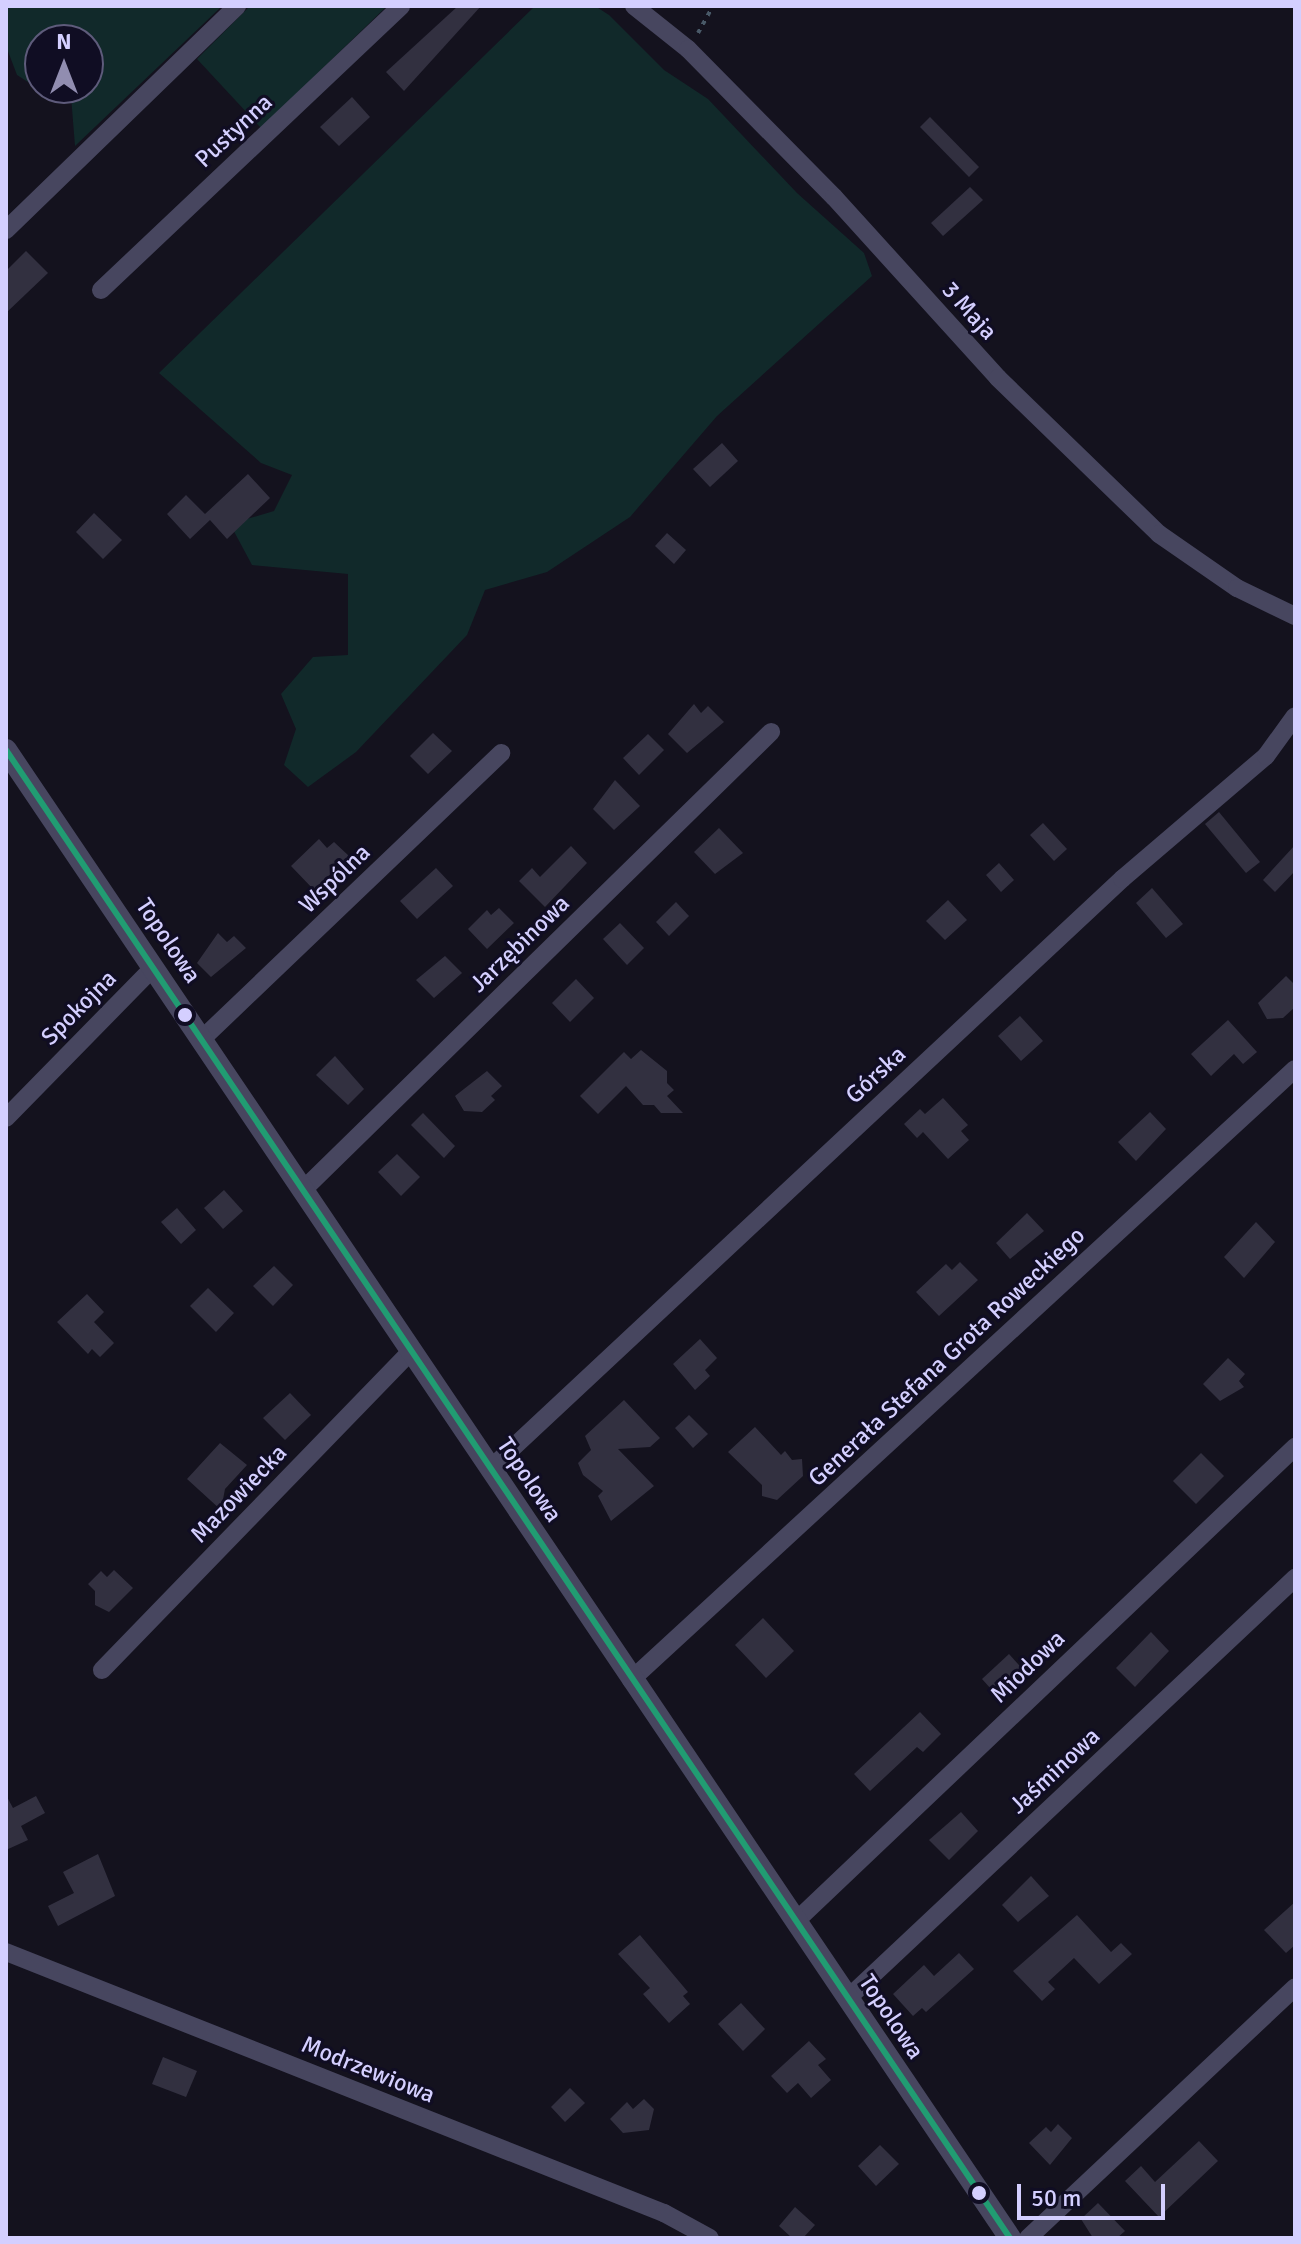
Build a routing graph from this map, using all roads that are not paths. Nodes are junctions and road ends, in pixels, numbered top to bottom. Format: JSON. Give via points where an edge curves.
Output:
{"nodes":[{"id":1,"x":237,"y":6,"type":"edge"},
{"id":2,"x":401,"y":6,"type":"edge"},
{"id":3,"x":634,"y":6,"type":"edge"},
{"id":4,"x":6,"y":230,"type":"edge"},
{"id":5,"x":101,"y":290,"type":"dead end"},
{"id":6,"x":1295,"y":616,"type":"edge"},
{"id":7,"x":1295,"y":716,"type":"edge"},
{"id":8,"x":771,"y":732,"type":"dead end"},
{"id":9,"x":6,"y":750,"type":"edge"},
{"id":10,"x":501,"y":753,"type":"dead end"},
{"id":11,"x":154,"y":967,"type":"junction"},
{"id":12,"x":202,"y":1039,"type":"junction"},
{"id":13,"x":1295,"y":1069,"type":"edge"},
{"id":14,"x":6,"y":1118,"type":"edge"},
{"id":15,"x":303,"y":1190,"type":"junction"},
{"id":16,"x":412,"y":1350,"type":"junction"},
{"id":17,"x":1295,"y":1447,"type":"edge"},
{"id":18,"x":490,"y":1469,"type":"junction"},
{"id":19,"x":1295,"y":1578,"type":"edge"},
{"id":20,"x":102,"y":1670,"type":"dead end"},
{"id":21,"x":631,"y":1680,"type":"junction"},
{"id":22,"x":795,"y":1922,"type":"junction"},
{"id":23,"x":6,"y":1952,"type":"edge"},
{"id":24,"x":1295,"y":1987,"type":"edge"},
{"id":25,"x":847,"y":1999,"type":"junction"},
{"id":26,"x":710,"y":2238,"type":"edge"},
{"id":27,"x":1010,"y":2238,"type":"edge"},
{"id":28,"x":1028,"y":2238,"type":"edge"}],
"edges":[{"from":1,"to":4,"type":"street"},
{"from":2,"to":5,"type":"street","name":"Pustynna"},
{"from":3,"to":6,"type":"street","name":"3 Maja","via":[[688,49],[834,197],[998,378],[1159,534],[1237,588]]},
{"from":7,"to":18,"type":"street","name":"Górska","via":[[1266,756],[1122,879]]},
{"from":8,"to":15,"type":"street","name":"Jarzębinowa"},
{"from":9,"to":11,"type":"street","name":"Topolowa"},
{"from":10,"to":12,"type":"street","name":"Wspólna"},
{"from":11,"to":12,"type":"street","name":"Topolowa"},
{"from":11,"to":14,"type":"street","name":"Spokojna"},
{"from":12,"to":15,"type":"street","name":"Topolowa"},
{"from":13,"to":21,"type":"street","name":"Generała Stefana Grota Roweckiego"},
{"from":15,"to":16,"type":"street","name":"Topolowa"},
{"from":16,"to":18,"type":"street","name":"Topolowa"},
{"from":16,"to":20,"type":"street","name":"Mazowiecka"},
{"from":17,"to":22,"type":"street","name":"Miodowa"},
{"from":18,"to":21,"type":"street","name":"Topolowa"},
{"from":19,"to":25,"type":"street","name":"Jaśminowa"},
{"from":21,"to":22,"type":"street","name":"Topolowa"},
{"from":22,"to":25,"type":"street","name":"Topolowa"},
{"from":23,"to":26,"type":"street","name":"Modrzewiowa","via":[[664,2213]]},
{"from":24,"to":28,"type":"street"},
{"from":25,"to":27,"type":"street","name":"Topolowa"}]}
